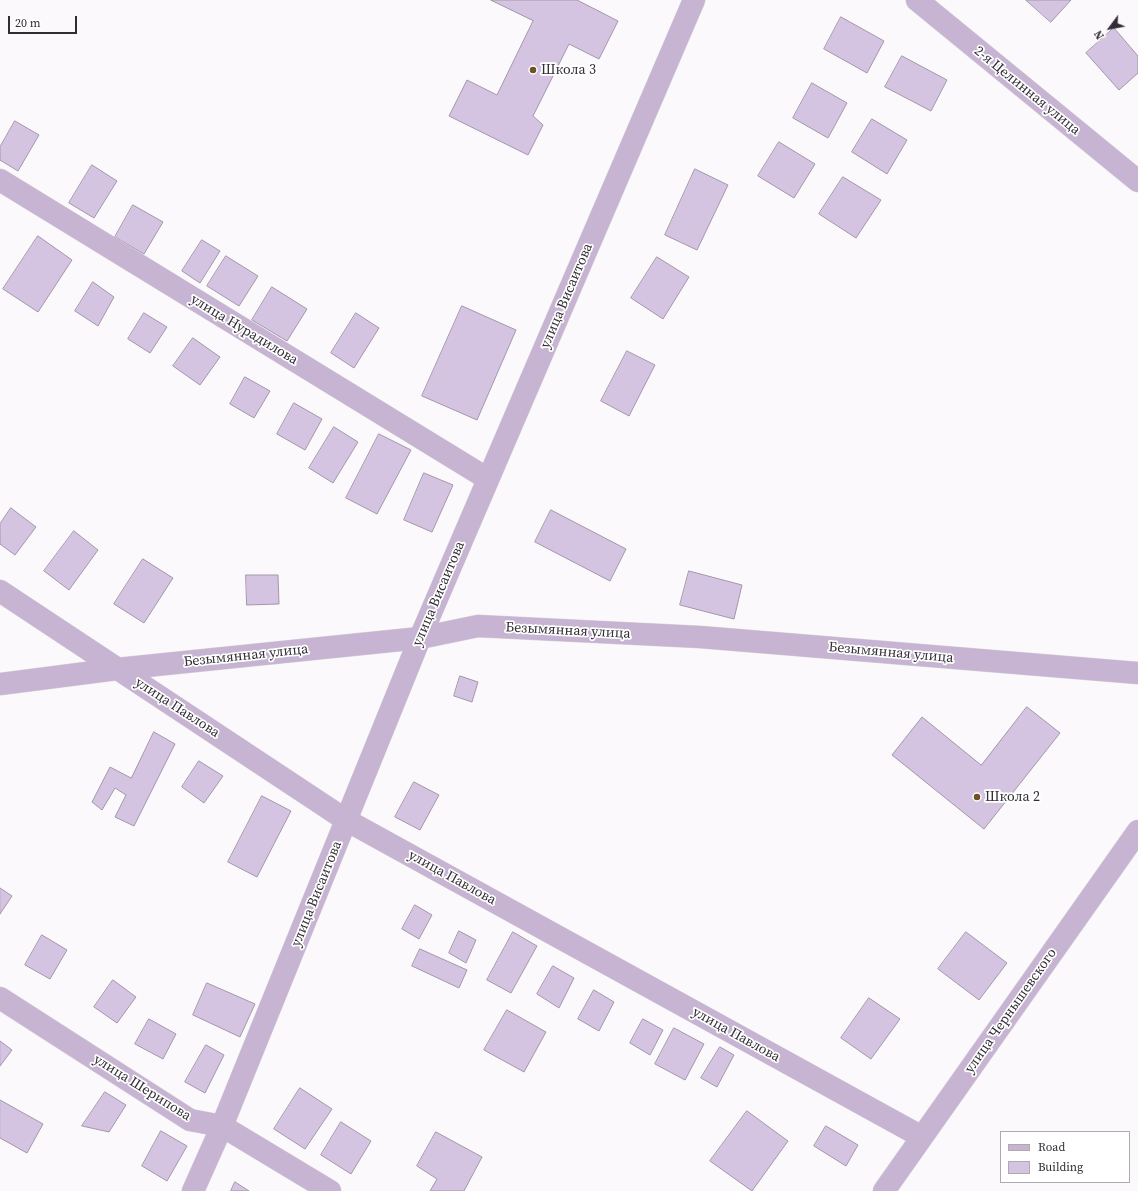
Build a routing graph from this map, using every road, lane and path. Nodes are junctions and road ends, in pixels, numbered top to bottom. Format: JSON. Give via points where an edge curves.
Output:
{"nodes":[{"id":1,"x":694,"y":0,"type":"edge"},
{"id":2,"x":917,"y":0,"type":"edge"},
{"id":3,"x":0,"y":180,"type":"edge"},
{"id":4,"x":1138,"y":181,"type":"edge"},
{"id":5,"x":488,"y":479,"type":"junction"},
{"id":6,"x":0,"y":591,"type":"edge"},
{"id":7,"x":420,"y":638,"type":"junction"},
{"id":8,"x":117,"y":669,"type":"junction"},
{"id":9,"x":1138,"y":673,"type":"edge"},
{"id":10,"x":0,"y":684,"type":"edge"},
{"id":11,"x":346,"y":820,"type":"junction"},
{"id":12,"x":1138,"y":830,"type":"edge"},
{"id":13,"x":0,"y":998,"type":"edge"},
{"id":14,"x":222,"y":1126,"type":"junction"},
{"id":15,"x":922,"y":1137,"type":"junction"},
{"id":16,"x":192,"y":1191,"type":"edge"},
{"id":17,"x":330,"y":1191,"type":"edge"},
{"id":18,"x":884,"y":1191,"type":"edge"}],
"edges":[{"from":1,"to":5,"type":"street","name":"улица Висаитова"},
{"from":2,"to":4,"type":"street","name":"2-я Целинная улица"},
{"from":3,"to":5,"type":"street","name":"улица Нурадилова"},
{"from":5,"to":7,"type":"street","name":"улица Висаитова"},
{"from":6,"to":8,"type":"street","name":"улица Павлова"},
{"from":7,"to":8,"type":"street","name":"Безымянная улица"},
{"from":7,"to":9,"type":"street","name":"Безымянная улица","via":[[478,626],[700,637]]},
{"from":7,"to":11,"type":"street","name":"улица Висаитова"},
{"from":8,"to":10,"type":"street","name":"Безымянная улица"},
{"from":8,"to":11,"type":"street","name":"улица Павлова"},
{"from":11,"to":14,"type":"street","name":"улица Висаитова"},
{"from":11,"to":15,"type":"street","name":"улица Павлова"},
{"from":12,"to":15,"type":"street","name":"улица Чернышевского"},
{"from":13,"to":14,"type":"street","name":"улица Шерипова","via":[[190,1120]]},
{"from":14,"to":16,"type":"street","name":"улица Висаитова"},
{"from":14,"to":17,"type":"street","name":"улица Шерипова"},
{"from":15,"to":18,"type":"street","name":"улица Чернышевского"}]}
